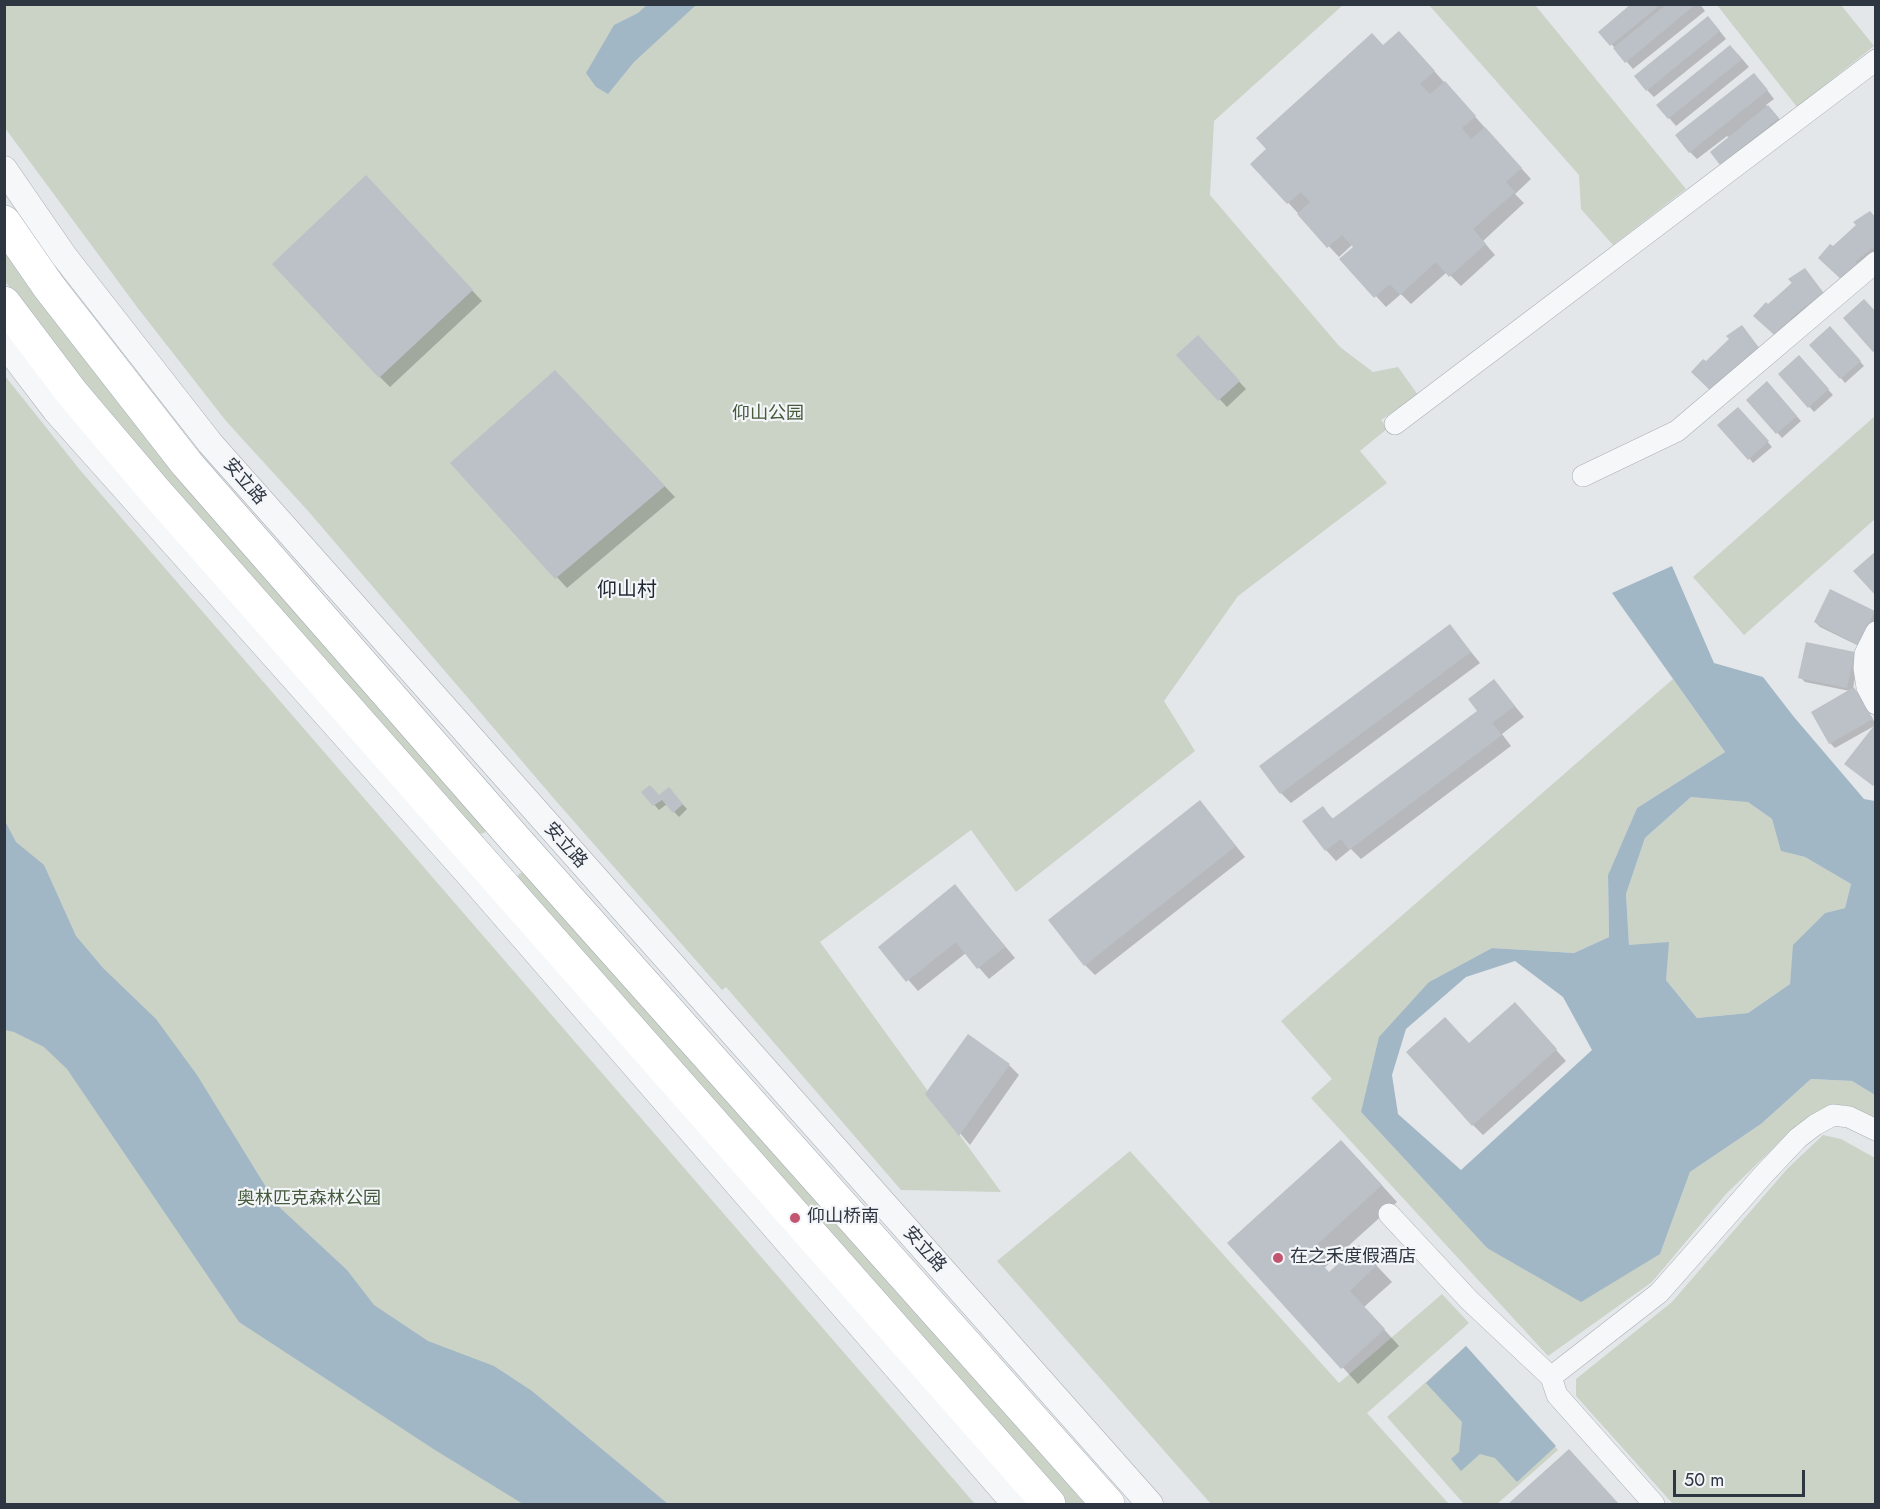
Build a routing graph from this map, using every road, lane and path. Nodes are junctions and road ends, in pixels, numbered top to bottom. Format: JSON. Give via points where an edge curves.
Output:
{"nodes":[{"id":1,"x":1875,"y":60,"type":"edge"},
{"id":2,"x":4,"y":169,"type":"edge"},
{"id":3,"x":4,"y":222,"type":"edge"},
{"id":4,"x":1875,"y":262,"type":"edge"},
{"id":5,"x":4,"y":303,"type":"edge"},
{"id":6,"x":4,"y":343,"type":"edge"},
{"id":7,"x":1395,"y":424,"type":"dead end"},
{"id":8,"x":1583,"y":476,"type":"dead end"},
{"id":9,"x":1875,"y":633,"type":"edge"},
{"id":10,"x":1875,"y":704,"type":"edge"},
{"id":11,"x":1875,"y":1130,"type":"edge"},
{"id":12,"x":1389,"y":1214,"type":"dead end"},
{"id":13,"x":1551,"y":1377,"type":"junction"},
{"id":14,"x":1015,"y":1504,"type":"edge"},
{"id":15,"x":1049,"y":1504,"type":"edge"},
{"id":16,"x":1108,"y":1504,"type":"edge"},
{"id":17,"x":1150,"y":1504,"type":"edge"},
{"id":18,"x":1654,"y":1504,"type":"edge"}],
"edges":[{"from":1,"to":7,"type":"street"},
{"from":2,"to":17,"type":"street","name":"安立路","via":[[71,265],[210,443]]},
{"from":3,"to":16,"type":"main road","name":"安立路","via":[[49,287],[187,464],[513,838]]},
{"from":4,"to":8,"type":"street","via":[[1677,431]]},
{"from":5,"to":15,"type":"main road","via":[[72,393],[163,500]]},
{"from":6,"to":14,"type":"street","via":[[55,410],[471,877]]},
{"from":9,"to":10,"type":"street","via":[[1865,654],[1864,668]]},
{"from":11,"to":13,"type":"street","via":[[1849,1117],[1833,1115],[1815,1125],[1764,1174],[1659,1293]]},
{"from":12,"to":13,"type":"street","via":[[1469,1300]]},
{"from":13,"to":18,"type":"street","via":[[1557,1395]]}]}
